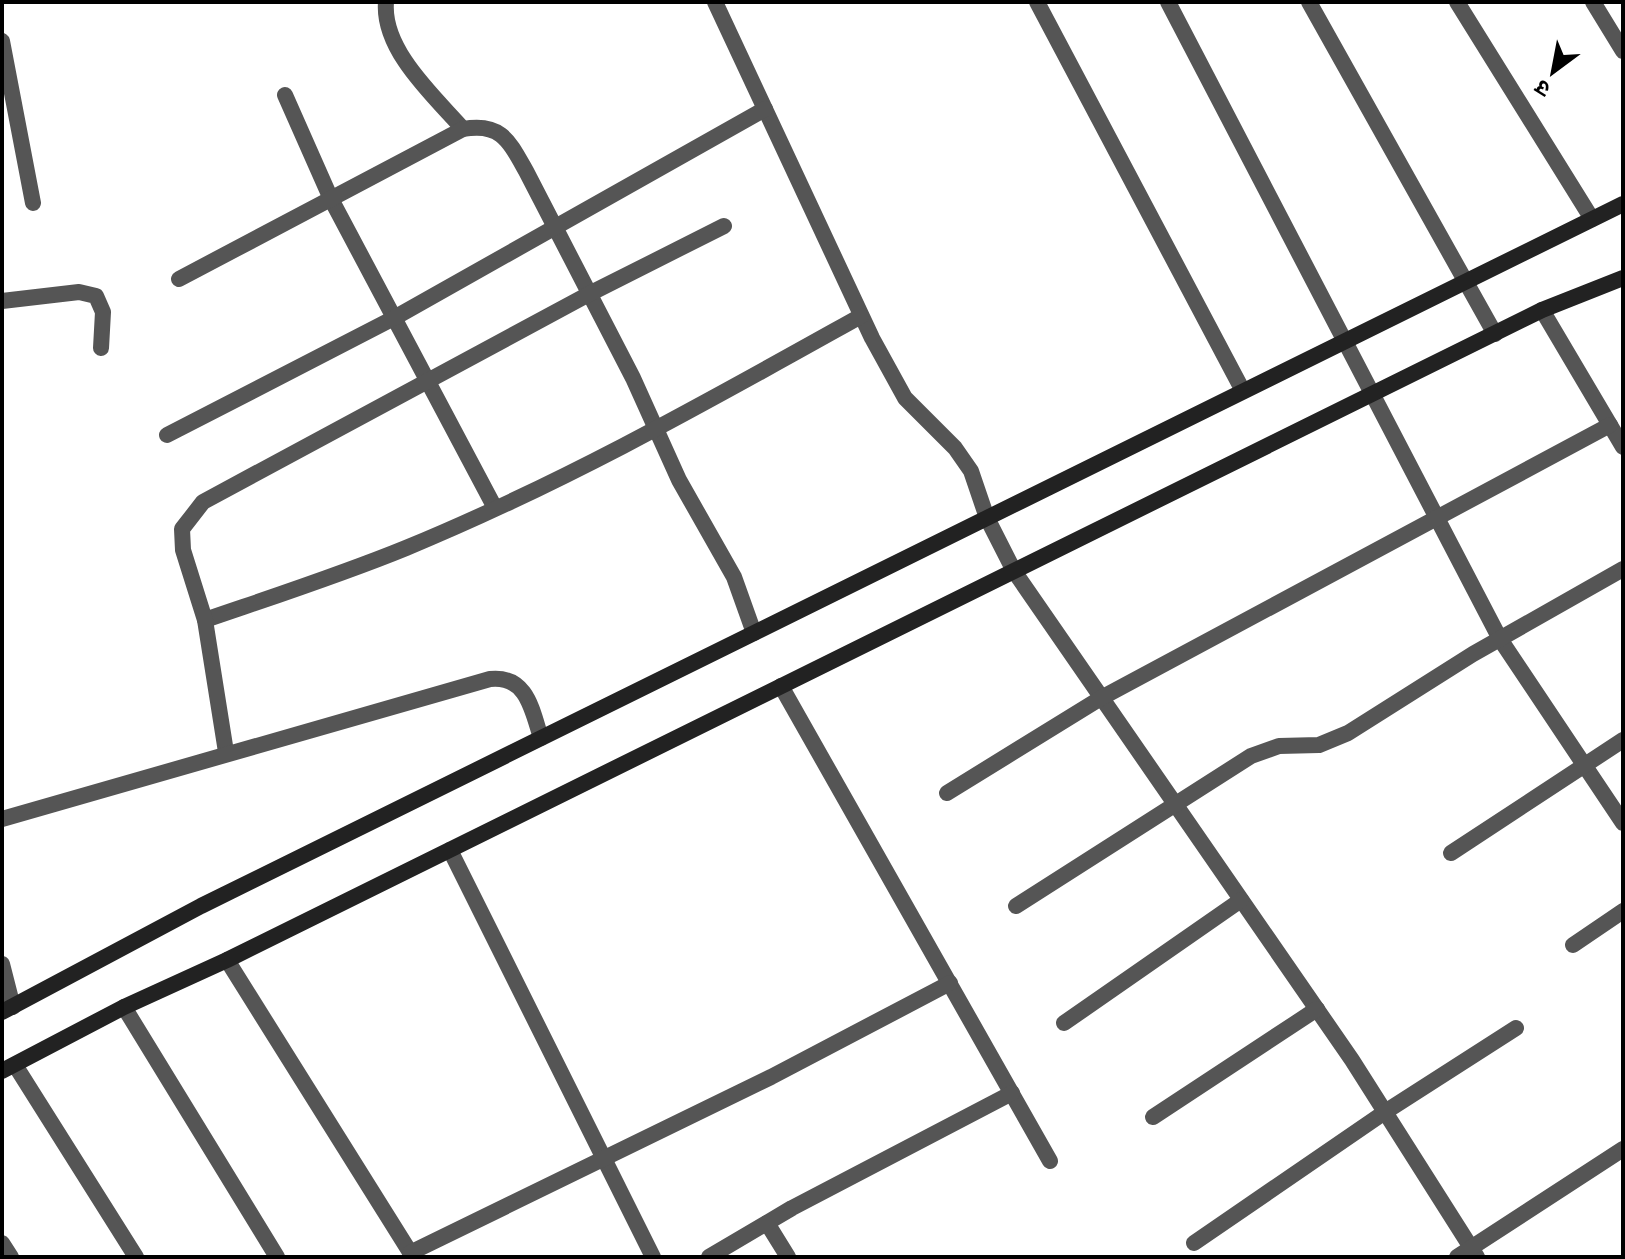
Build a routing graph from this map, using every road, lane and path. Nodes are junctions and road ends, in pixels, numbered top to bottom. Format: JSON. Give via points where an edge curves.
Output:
{"nodes":[{"id":1,"x":386,"y":2,"type":"edge"},
{"id":2,"x":715,"y":2,"type":"edge"},
{"id":3,"x":1037,"y":2,"type":"edge"},
{"id":4,"x":1168,"y":2,"type":"edge"},
{"id":5,"x":1309,"y":2,"type":"edge"},
{"id":6,"x":1457,"y":2,"type":"edge"},
{"id":7,"x":1593,"y":2,"type":"edge"},
{"id":8,"x":2,"y":41,"type":"edge"},
{"id":9,"x":1623,"y":51,"type":"edge"},
{"id":10,"x":285,"y":95,"type":"dead end"},
{"id":11,"x":765,"y":109,"type":"junction"},
{"id":12,"x":463,"y":129,"type":"junction"},
{"id":13,"x":331,"y":199,"type":"junction"},
{"id":14,"x":33,"y":203,"type":"dead end"},
{"id":15,"x":1623,"y":204,"type":"edge"},
{"id":16,"x":1592,"y":219,"type":"junction"},
{"id":17,"x":554,"y":225,"type":"junction"},
{"id":18,"x":724,"y":226,"type":"dead end"},
{"id":19,"x":1623,"y":278,"type":"edge"},
{"id":20,"x":179,"y":279,"type":"dead end"},
{"id":21,"x":1465,"y":282,"type":"junction"},
{"id":22,"x":589,"y":294,"type":"junction"},
{"id":23,"x":2,"y":301,"type":"edge"},
{"id":24,"x":1542,"y":310,"type":"junction"},
{"id":25,"x":861,"y":316,"type":"junction"},
{"id":26,"x":394,"y":318,"type":"junction"},
{"id":27,"x":1495,"y":334,"type":"junction"},
{"id":28,"x":1343,"y":342,"type":"junction"},
{"id":29,"x":101,"y":348,"type":"dead end"},
{"id":30,"x":427,"y":381,"type":"junction"},
{"id":31,"x":1243,"y":391,"type":"junction"},
{"id":32,"x":1370,"y":395,"type":"junction"},
{"id":33,"x":1610,"y":425,"type":"junction"},
{"id":34,"x":657,"y":430,"type":"junction"},
{"id":35,"x":167,"y":435,"type":"dead end"},
{"id":36,"x":1623,"y":447,"type":"edge"},
{"id":37,"x":495,"y":508,"type":"junction"},
{"id":38,"x":987,"y":518,"type":"junction"},
{"id":39,"x":1437,"y":518,"type":"junction"},
{"id":40,"x":1623,"y":569,"type":"edge"},
{"id":41,"x":1014,"y":571,"type":"junction"},
{"id":42,"x":205,"y":620,"type":"junction"},
{"id":43,"x":754,"y":633,"type":"junction"},
{"id":44,"x":1500,"y":639,"type":"junction"},
{"id":45,"x":781,"y":686,"type":"junction"},
{"id":46,"x":1101,"y":698,"type":"junction"},
{"id":47,"x":541,"y":738,"type":"junction"},
{"id":48,"x":1623,"y":740,"type":"edge"},
{"id":49,"x":226,"y":752,"type":"junction"},
{"id":50,"x":1584,"y":765,"type":"junction"},
{"id":51,"x":947,"y":793,"type":"dead end"},
{"id":52,"x":1174,"y":802,"type":"junction"},
{"id":53,"x":2,"y":819,"type":"edge"},
{"id":54,"x":1623,"y":823,"type":"edge"},
{"id":55,"x":450,"y":850,"type":"junction"},
{"id":56,"x":1451,"y":853,"type":"dead end"},
{"id":57,"x":1241,"y":900,"type":"junction"},
{"id":58,"x":1016,"y":906,"type":"dead end"},
{"id":59,"x":1623,"y":911,"type":"edge"},
{"id":60,"x":1573,"y":945,"type":"dead end"},
{"id":61,"x":227,"y":960,"type":"junction"},
{"id":62,"x":2,"y":964,"type":"edge"},
{"id":63,"x":950,"y":983,"type":"junction"},
{"id":64,"x":124,"y":1007,"type":"junction"},
{"id":65,"x":1317,"y":1009,"type":"junction"},
{"id":66,"x":7,"y":1010,"type":"edge"},
{"id":67,"x":1064,"y":1023,"type":"dead end"},
{"id":68,"x":1516,"y":1028,"type":"dead end"},
{"id":69,"x":8,"y":1068,"type":"edge"},
{"id":70,"x":1012,"y":1093,"type":"junction"},
{"id":71,"x":1385,"y":1112,"type":"junction"},
{"id":72,"x":1153,"y":1117,"type":"dead end"},
{"id":73,"x":1623,"y":1149,"type":"edge"},
{"id":74,"x":605,"y":1156,"type":"junction"},
{"id":75,"x":1050,"y":1161,"type":"dead end"},
{"id":76,"x":767,"y":1223,"type":"junction"},
{"id":77,"x":2,"y":1243,"type":"edge"},
{"id":78,"x":1194,"y":1243,"type":"dead end"},
{"id":79,"x":1469,"y":1254,"type":"edge"},
{"id":80,"x":411,"y":1255,"type":"edge"},
{"id":81,"x":11,"y":1257,"type":"edge"},
{"id":82,"x":136,"y":1257,"type":"edge"},
{"id":83,"x":277,"y":1257,"type":"edge"},
{"id":84,"x":653,"y":1257,"type":"edge"},
{"id":85,"x":709,"y":1257,"type":"edge"},
{"id":86,"x":788,"y":1257,"type":"edge"}],
"edges":[{"from":1,"to":12,"type":"street","via":[[385,17],[404,57]]},
{"from":2,"to":11,"type":"street"},
{"from":3,"to":31,"type":"street"},
{"from":4,"to":28,"type":"street"},
{"from":5,"to":21,"type":"street"},
{"from":6,"to":16,"type":"street"},
{"from":7,"to":9,"type":"street"},
{"from":8,"to":14,"type":"street"},
{"from":10,"to":13,"type":"street"},
{"from":11,"to":17,"type":"street"},
{"from":11,"to":25,"type":"street"},
{"from":12,"to":13,"type":"street"},
{"from":12,"to":17,"type":"street","via":[[481,126],[503,135]]},
{"from":13,"to":20,"type":"street"},
{"from":13,"to":26,"type":"street"},
{"from":15,"to":16,"type":"main road"},
{"from":16,"to":21,"type":"main road"},
{"from":17,"to":22,"type":"street"},
{"from":17,"to":26,"type":"street"},
{"from":18,"to":22,"type":"street"},
{"from":19,"to":24,"type":"main road"},
{"from":21,"to":27,"type":"street"},
{"from":21,"to":28,"type":"main road"},
{"from":22,"to":30,"type":"street"},
{"from":22,"to":34,"type":"street"},
{"from":23,"to":29,"type":"street","via":[[79,292],[96,296],[103,312]]},
{"from":24,"to":27,"type":"main road"},
{"from":24,"to":33,"type":"street"},
{"from":25,"to":34,"type":"street"},
{"from":25,"to":38,"type":"street","via":[[905,398],[971,471]]},
{"from":26,"to":30,"type":"street"},
{"from":26,"to":35,"type":"street"},
{"from":27,"to":32,"type":"main road"},
{"from":28,"to":31,"type":"main road"},
{"from":28,"to":32,"type":"street"},
{"from":30,"to":37,"type":"street"},
{"from":30,"to":42,"type":"street","via":[[203,502],[189,516],[182,529],[183,550]]},
{"from":31,"to":38,"type":"main road"},
{"from":32,"to":39,"type":"street"},
{"from":32,"to":41,"type":"main road"},
{"from":33,"to":36,"type":"street"},
{"from":33,"to":39,"type":"street"},
{"from":34,"to":37,"type":"street"},
{"from":34,"to":43,"type":"street","via":[[734,577]]},
{"from":37,"to":42,"type":"street","via":[[405,549]]},
{"from":38,"to":41,"type":"street"},
{"from":38,"to":43,"type":"main road"},
{"from":39,"to":44,"type":"street"},
{"from":39,"to":46,"type":"street"},
{"from":40,"to":44,"type":"street"},
{"from":41,"to":45,"type":"main road"},
{"from":41,"to":46,"type":"street"},
{"from":42,"to":49,"type":"street"},
{"from":43,"to":47,"type":"main road"},
{"from":44,"to":50,"type":"street"},
{"from":44,"to":52,"type":"street","via":[[1348,733],[1319,745],[1279,746],[1251,756]]},
{"from":45,"to":55,"type":"main road"},
{"from":45,"to":63,"type":"street"},
{"from":46,"to":51,"type":"street"},
{"from":46,"to":52,"type":"street"},
{"from":47,"to":49,"type":"street","via":[[526,694],[501,678]]},
{"from":47,"to":66,"type":"main road","via":[[201,906]]},
{"from":48,"to":50,"type":"street"},
{"from":49,"to":53,"type":"street"},
{"from":50,"to":54,"type":"street"},
{"from":50,"to":56,"type":"street"},
{"from":52,"to":57,"type":"street"},
{"from":52,"to":58,"type":"street"},
{"from":55,"to":61,"type":"main road"},
{"from":55,"to":74,"type":"street"},
{"from":57,"to":65,"type":"street"},
{"from":57,"to":67,"type":"street"},
{"from":59,"to":60,"type":"street"},
{"from":61,"to":64,"type":"main road"},
{"from":61,"to":80,"type":"street"},
{"from":62,"to":66,"type":"street"},
{"from":63,"to":70,"type":"street"},
{"from":63,"to":74,"type":"street"},
{"from":64,"to":69,"type":"main road"},
{"from":64,"to":83,"type":"street"},
{"from":65,"to":71,"type":"street"},
{"from":65,"to":72,"type":"street"},
{"from":68,"to":71,"type":"street"},
{"from":69,"to":82,"type":"street"},
{"from":70,"to":75,"type":"street"},
{"from":70,"to":76,"type":"street"},
{"from":71,"to":78,"type":"street"},
{"from":71,"to":79,"type":"street"},
{"from":73,"to":79,"type":"street"},
{"from":74,"to":80,"type":"street"},
{"from":74,"to":84,"type":"street"},
{"from":76,"to":85,"type":"street"},
{"from":76,"to":86,"type":"street"},
{"from":77,"to":81,"type":"street"}]}
